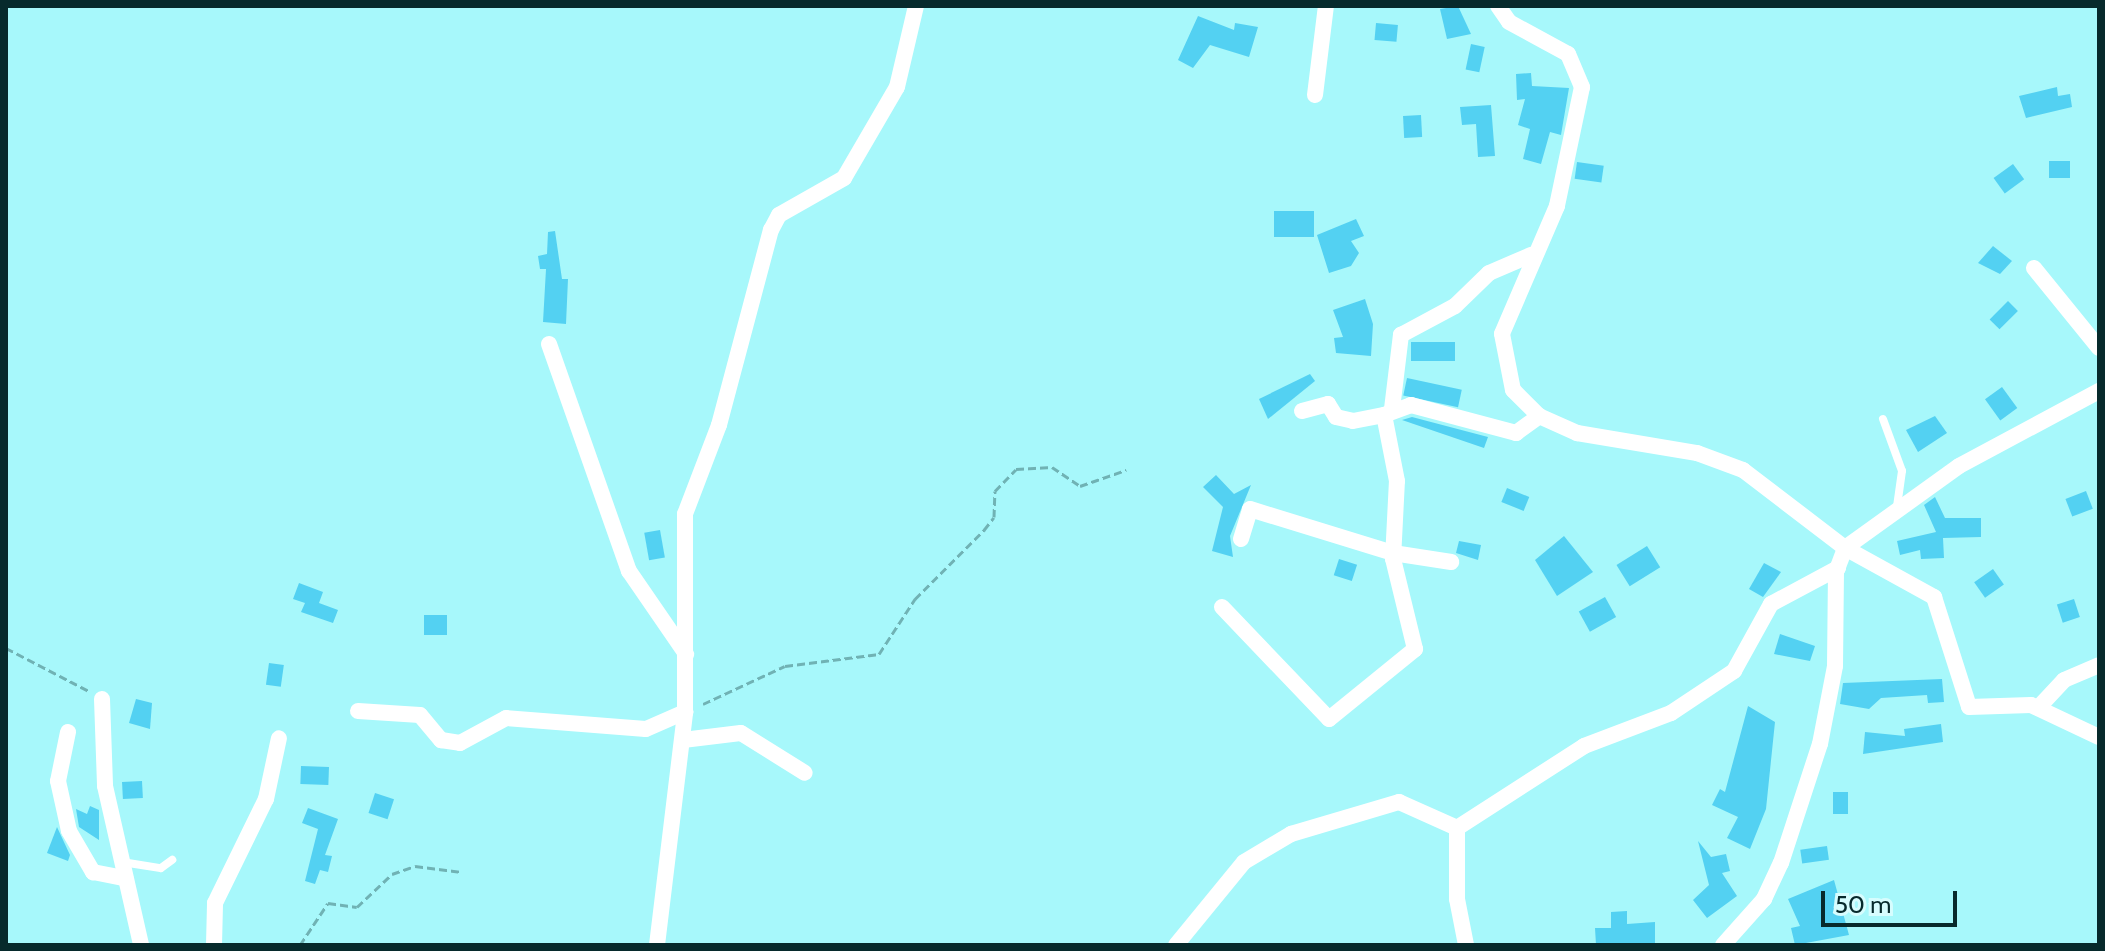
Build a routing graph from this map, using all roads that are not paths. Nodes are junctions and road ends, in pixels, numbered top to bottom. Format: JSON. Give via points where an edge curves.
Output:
{"nodes":[{"id":1,"x":916,"y":6,"type":"edge"},
{"id":2,"x":1326,"y":6,"type":"edge"},
{"id":3,"x":1498,"y":6,"type":"edge"},
{"id":4,"x":1315,"y":95,"type":"dead end"},
{"id":5,"x":1531,"y":255,"type":"junction"},
{"id":6,"x":2034,"y":268,"type":"dead end"},
{"id":7,"x":549,"y":344,"type":"dead end"},
{"id":8,"x":2099,"y":348,"type":"edge"},
{"id":9,"x":2099,"y":391,"type":"edge"},
{"id":10,"x":1302,"y":411,"type":"dead end"},
{"id":11,"x":1388,"y":412,"type":"junction"},
{"id":12,"x":1539,"y":416,"type":"junction"},
{"id":13,"x":1883,"y":419,"type":"dead end"},
{"id":14,"x":1897,"y":507,"type":"junction"},
{"id":15,"x":1241,"y":539,"type":"dead end"},
{"id":16,"x":1845,"y":548,"type":"junction"},
{"id":17,"x":1393,"y":553,"type":"junction"},
{"id":18,"x":1451,"y":562,"type":"dead end"},
{"id":19,"x":1838,"y":568,"type":"junction"},
{"id":20,"x":1222,"y":607,"type":"dead end"},
{"id":21,"x":687,"y":655,"type":"junction"},
{"id":22,"x":2099,"y":665,"type":"edge"},
{"id":23,"x":102,"y":699,"type":"road end"},
{"id":24,"x":2038,"y":708,"type":"junction"},
{"id":25,"x":358,"y":711,"type":"dead end"},
{"id":26,"x":685,"y":712,"type":"junction"},
{"id":27,"x":68,"y":732,"type":"dead end"},
{"id":28,"x":2099,"y":737,"type":"edge"},
{"id":29,"x":279,"y":738,"type":"dead end"},
{"id":30,"x":683,"y":740,"type":"junction"},
{"id":31,"x":805,"y":773,"type":"dead end"},
{"id":32,"x":1457,"y":828,"type":"junction"},
{"id":33,"x":172,"y":860,"type":"dead end"},
{"id":34,"x":123,"y":870,"type":"junction"},
{"id":35,"x":141,"y":945,"type":"edge"},
{"id":36,"x":214,"y":945,"type":"edge"},
{"id":37,"x":657,"y":945,"type":"edge"},
{"id":38,"x":1176,"y":945,"type":"edge"},
{"id":39,"x":1466,"y":945,"type":"edge"},
{"id":40,"x":1723,"y":945,"type":"edge"}],
"edges":[{"from":1,"to":21,"type":"street","via":[[897,87],[844,178],[779,215],[771,230],[719,425],[685,514]]},
{"from":2,"to":4,"type":"street"},
{"from":3,"to":5,"type":"street","via":[[1509,22],[1568,54],[1582,87],[1557,206]]},
{"from":5,"to":11,"type":"street","via":[[1489,273],[1455,306],[1401,335]]},
{"from":5,"to":12,"type":"street","via":[[1502,334],[1503,361],[1513,390]]},
{"from":6,"to":8,"type":"street"},
{"from":7,"to":21,"type":"street","via":[[629,571]]},
{"from":9,"to":14,"type":"street"},
{"from":10,"to":11,"type":"street","via":[[1328,404],[1336,417],[1353,421]]},
{"from":11,"to":12,"type":"street","via":[[1411,405],[1516,433]]},
{"from":11,"to":17,"type":"street","via":[[1397,481]]},
{"from":12,"to":16,"type":"street","via":[[1605,441],[1722,460]]},
{"from":13,"to":14,"type":"lane","via":[[1902,471]]},
{"from":14,"to":16,"type":"street"},
{"from":15,"to":17,"type":"street","via":[[1250,509]]},
{"from":16,"to":19,"type":"street"},
{"from":16,"to":24,"type":"street","via":[[1939,602],[1948,656],[1969,707]]},
{"from":17,"to":18,"type":"street"},
{"from":17,"to":20,"type":"street","via":[[1415,649],[1329,719]]},
{"from":19,"to":32,"type":"street","via":[[1771,604],[1734,671],[1671,713],[1584,746]]},
{"from":19,"to":40,"type":"street","via":[[1835,666],[1820,744],[1764,899]]},
{"from":21,"to":26,"type":"street"},
{"from":22,"to":24,"type":"street","via":[[2064,680]]},
{"from":23,"to":34,"type":"street","via":[[105,786]]},
{"from":24,"to":28,"type":"street"},
{"from":25,"to":26,"type":"street","via":[[420,715],[441,740],[460,743],[506,718],[646,729]]},
{"from":26,"to":30,"type":"street"},
{"from":27,"to":34,"type":"street","via":[[58,781],[69,831],[93,872]]},
{"from":29,"to":36,"type":"street","via":[[266,799],[215,903]]},
{"from":30,"to":31,"type":"street","via":[[741,733]]},
{"from":30,"to":37,"type":"street"},
{"from":32,"to":38,"type":"street","via":[[1399,802],[1291,834],[1244,862]]},
{"from":32,"to":39,"type":"street","via":[[1457,899]]},
{"from":33,"to":34,"type":"lane","via":[[161,868]]},
{"from":34,"to":35,"type":"street"}]}
